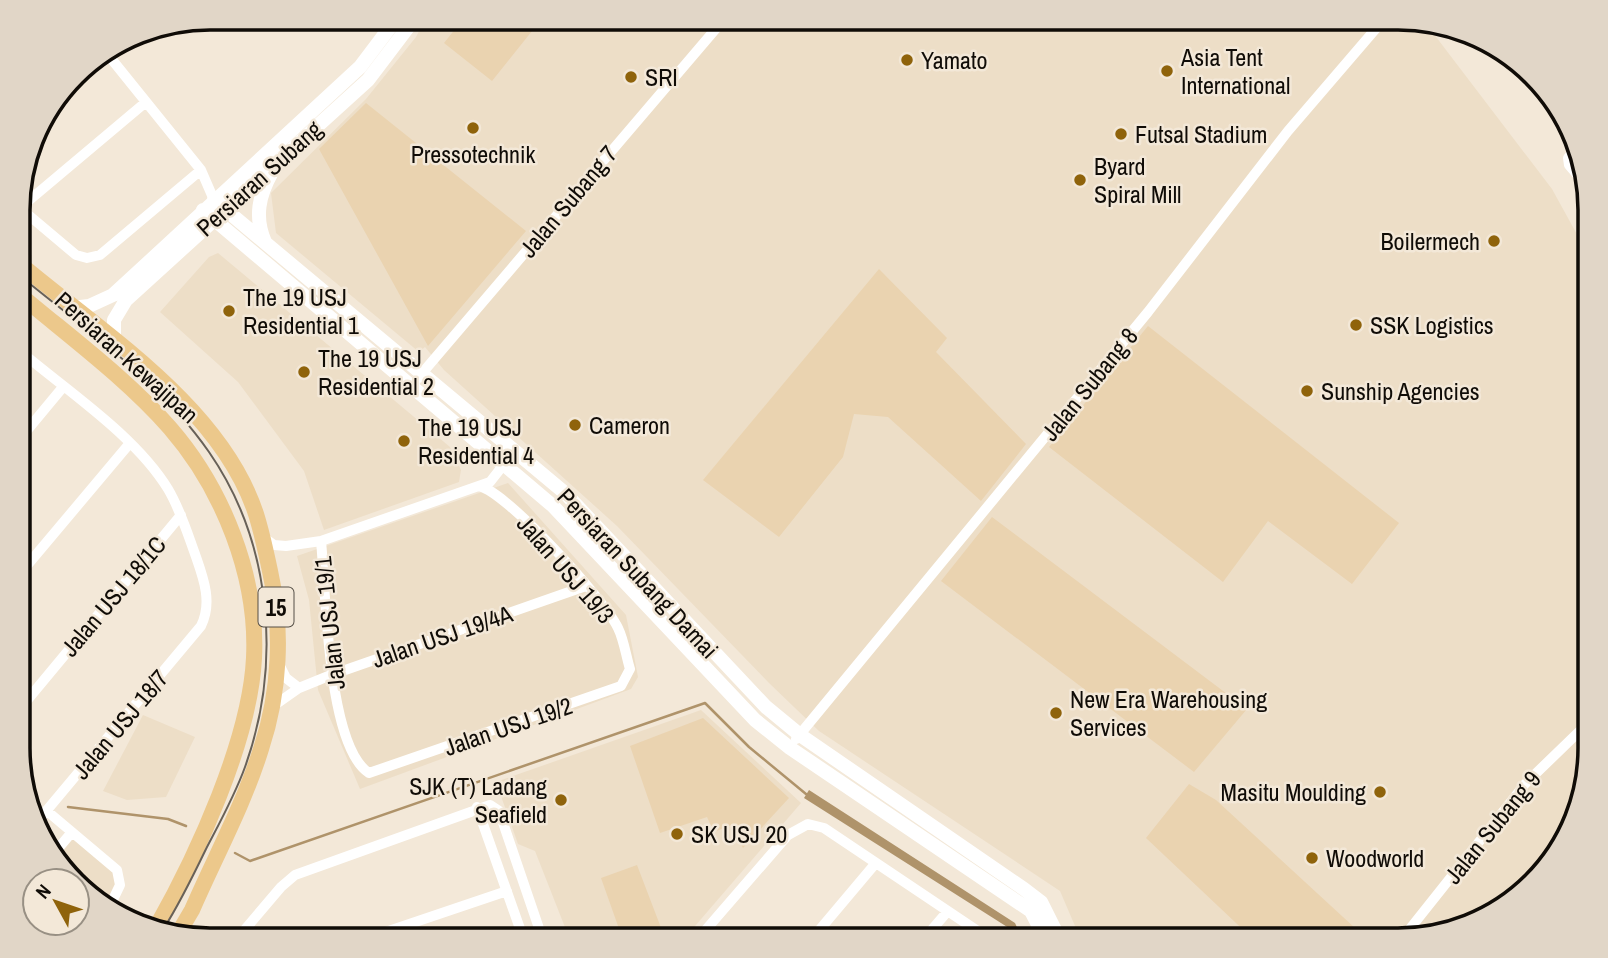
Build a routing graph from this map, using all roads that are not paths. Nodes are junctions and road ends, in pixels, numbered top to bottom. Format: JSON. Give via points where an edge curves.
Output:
{"nodes":[{"id":1,"x":388,"y":30,"type":"edge"},
{"id":2,"x":406,"y":30,"type":"edge"},
{"id":3,"x":714,"y":30,"type":"edge"},
{"id":4,"x":1375,"y":30,"type":"edge"},
{"id":5,"x":112,"y":59,"type":"edge"},
{"id":6,"x":146,"y":102,"type":"junction"},
{"id":7,"x":1570,"y":155,"type":"edge"},
{"id":8,"x":278,"y":161,"type":"junction"},
{"id":9,"x":201,"y":170,"type":"junction"},
{"id":10,"x":1574,"y":171,"type":"edge"},
{"id":11,"x":30,"y":198,"type":"edge"},
{"id":12,"x":214,"y":210,"type":"junction"},
{"id":13,"x":30,"y":216,"type":"edge"},
{"id":14,"x":266,"y":243,"type":"junction"},
{"id":15,"x":186,"y":244,"type":"junction"},
{"id":16,"x":248,"y":247,"type":"junction"},
{"id":17,"x":30,"y":272,"type":"edge"},
{"id":18,"x":30,"y":303,"type":"edge"},
{"id":19,"x":72,"y":308,"type":"junction"},
{"id":20,"x":114,"y":341,"type":"junction"},
{"id":21,"x":30,"y":359,"type":"edge"},
{"id":22,"x":422,"y":373,"type":"junction"},
{"id":23,"x":412,"y":385,"type":"junction"},
{"id":24,"x":63,"y":387,"type":"junction"},
{"id":25,"x":30,"y":427,"type":"edge"},
{"id":26,"x":130,"y":443,"type":"junction"},
{"id":27,"x":492,"y":454,"type":"junction"},
{"id":28,"x":479,"y":486,"type":"junction"},
{"id":29,"x":181,"y":515,"type":"junction"},
{"id":30,"x":262,"y":537,"type":"junction"},
{"id":31,"x":321,"y":541,"type":"junction"},
{"id":32,"x":30,"y":562,"type":"edge"},
{"id":33,"x":586,"y":586,"type":"junction"},
{"id":34,"x":278,"y":655,"type":"junction"},
{"id":35,"x":630,"y":669,"type":"joint"},
{"id":36,"x":331,"y":676,"type":"junction"},
{"id":37,"x":299,"y":688,"type":"junction"},
{"id":38,"x":30,"y":697,"type":"edge"},
{"id":39,"x":272,"y":707,"type":"junction"},
{"id":40,"x":1578,"y":733,"type":"edge"},
{"id":41,"x":800,"y":735,"type":"junction"},
{"id":42,"x":790,"y":748,"type":"junction"},
{"id":43,"x":376,"y":772,"type":"joint"},
{"id":44,"x":477,"y":807,"type":"junction"},
{"id":45,"x":47,"y":811,"type":"junction"},
{"id":46,"x":43,"y":816,"type":"edge"},
{"id":47,"x":72,"y":832,"type":"junction"},
{"id":48,"x":59,"y":847,"type":"edge"},
{"id":49,"x":875,"y":864,"type":"junction"},
{"id":50,"x":507,"y":891,"type":"junction"},
{"id":51,"x":113,"y":899,"type":"edge"},
{"id":52,"x":947,"y":912,"type":"junction"},
{"id":53,"x":159,"y":921,"type":"edge"},
{"id":54,"x":182,"y":926,"type":"edge"},
{"id":55,"x":246,"y":928,"type":"edge"},
{"id":56,"x":398,"y":928,"type":"edge"},
{"id":57,"x":520,"y":928,"type":"edge"},
{"id":58,"x":539,"y":928,"type":"edge"},
{"id":59,"x":707,"y":928,"type":"edge"},
{"id":60,"x":821,"y":928,"type":"edge"},
{"id":61,"x":933,"y":928,"type":"edge"},
{"id":62,"x":972,"y":928,"type":"edge"},
{"id":63,"x":1040,"y":928,"type":"edge"},
{"id":64,"x":1054,"y":928,"type":"edge"},
{"id":65,"x":1411,"y":928,"type":"edge"}],
"edges":[{"from":1,"to":12,"type":"street","name":"Persiaran Subang","via":[[359,67]]},
{"from":2,"to":8,"type":"street","name":"Persiaran Subang","via":[[368,80]]},
{"from":3,"to":22,"type":"street","name":"Jalan Subang 7"},
{"from":4,"to":41,"type":"street","name":"Jalan Subang 8","via":[[1281,139],[1148,312]]},
{"from":5,"to":6,"type":"street"},
{"from":6,"to":9,"type":"street"},
{"from":6,"to":11,"type":"street"},
{"from":7,"to":10,"type":"street"},
{"from":8,"to":12,"type":"street","name":"Persiaran Subang"},
{"from":8,"to":14,"type":"street","via":[[258,208]]},
{"from":9,"to":12,"type":"street"},
{"from":9,"to":13,"type":"street","via":[[100,255],[76,255]]},
{"from":12,"to":14,"type":"street","name":"Persiaran Subang Damai"},
{"from":12,"to":15,"type":"street","name":"Persiaran Subang"},
{"from":12,"to":16,"type":"street","name":"Persiaran Subang Damai"},
{"from":12,"to":19,"type":"street","name":"Persiaran Subang","via":[[113,295]]},
{"from":14,"to":22,"type":"street","name":"Persiaran Subang Damai"},
{"from":15,"to":16,"type":"street","via":[[217,234]]},
{"from":15,"to":20,"type":"street","name":"Persiaran Subang","via":[[116,313]]},
{"from":16,"to":23,"type":"street","name":"Persiaran Subang Damai"},
{"from":17,"to":19,"type":"main road","name":"Persiaran Kewajipan"},
{"from":18,"to":53,"type":"main road","name":"Persiaran Kewajipan","number":"15","via":[[172,430],[225,512],[238,551],[253,626],[251,686],[236,751]]},
{"from":19,"to":20,"type":"main road","name":"Persiaran Kewajipan","number":"15"},
{"from":20,"to":30,"type":"main road","name":"Persiaran Kewajipan","number":"15","via":[[169,387],[214,437],[249,496]]},
{"from":21,"to":24,"type":"street"},
{"from":22,"to":23,"type":"street","name":"Jalan Subang 7"},
{"from":22,"to":41,"type":"street","name":"Persiaran Subang Damai","via":[[565,494],[743,684]]},
{"from":23,"to":27,"type":"street","name":"Persiaran Subang Damai"},
{"from":24,"to":25,"type":"street"},
{"from":24,"to":26,"type":"street"},
{"from":26,"to":29,"type":"street","via":[[161,478]]},
{"from":26,"to":32,"type":"street"},
{"from":27,"to":28,"type":"street","via":[[500,464],[497,477]]},
{"from":27,"to":42,"type":"street","name":"Persiaran Subang Damai","via":[[553,506],[730,694]]},
{"from":28,"to":31,"type":"street"},
{"from":28,"to":33,"type":"street","name":"Jalan USJ 19/3","via":[[498,494]]},
{"from":29,"to":38,"type":"street","name":"Jalan USJ 18/1C"},
{"from":29,"to":45,"type":"street","name":"Jalan USJ 18/7","via":[[206,586],[207,611],[201,626]]},
{"from":30,"to":31,"type":"street","via":[[286,546]]},
{"from":30,"to":34,"type":"main road","name":"Persiaran Kewajipan","number":"15","via":[[278,618]]},
{"from":31,"to":36,"type":"street","name":"Jalan USJ 19/1"},
{"from":33,"to":35,"type":"street","name":"Jalan USJ 19/3","via":[[618,628]]},
{"from":33,"to":36,"type":"street","name":"Jalan USJ 19/4A"},
{"from":34,"to":37,"type":"street","via":[[286,678]]},
{"from":34,"to":39,"type":"main road","name":"Persiaran Kewajipan","number":"15"},
{"from":35,"to":43,"type":"street","name":"Jalan USJ 19/2","via":[[621,686]]},
{"from":36,"to":37,"type":"street","name":"Jalan USJ 19/4A"},
{"from":36,"to":43,"type":"street","name":"Jalan USJ 19/1","via":[[359,766]]},
{"from":37,"to":39,"type":"street","name":"Jalan USJ 19/4A"},
{"from":39,"to":54,"type":"main road","name":"Persiaran Kewajipan","number":"15","via":[[261,751]]},
{"from":40,"to":65,"type":"street","name":"Jalan Subang 9","via":[[1525,784]]},
{"from":41,"to":42,"type":"street","name":"Jalan Subang 8"},
{"from":41,"to":64,"type":"street","name":"Persiaran Subang Damai","via":[[1024,889],[1041,902]]},
{"from":42,"to":63,"type":"street","name":"Persiaran Subang Damai","via":[[1031,911]]},
{"from":44,"to":50,"type":"street"},
{"from":44,"to":55,"type":"street","via":[[295,874]]},
{"from":44,"to":58,"type":"street","via":[[490,805],[499,811]]},
{"from":45,"to":46,"type":"street","name":"Jalan USJ 18/7"},
{"from":45,"to":47,"type":"street"},
{"from":47,"to":48,"type":"street"},
{"from":47,"to":51,"type":"street","via":[[117,870],[120,885]]},
{"from":49,"to":52,"type":"street"},
{"from":49,"to":59,"type":"street","via":[[816,825],[801,825]]},
{"from":49,"to":60,"type":"street"},
{"from":50,"to":56,"type":"street"},
{"from":50,"to":57,"type":"street"},
{"from":52,"to":61,"type":"street"},
{"from":52,"to":62,"type":"street"}]}
